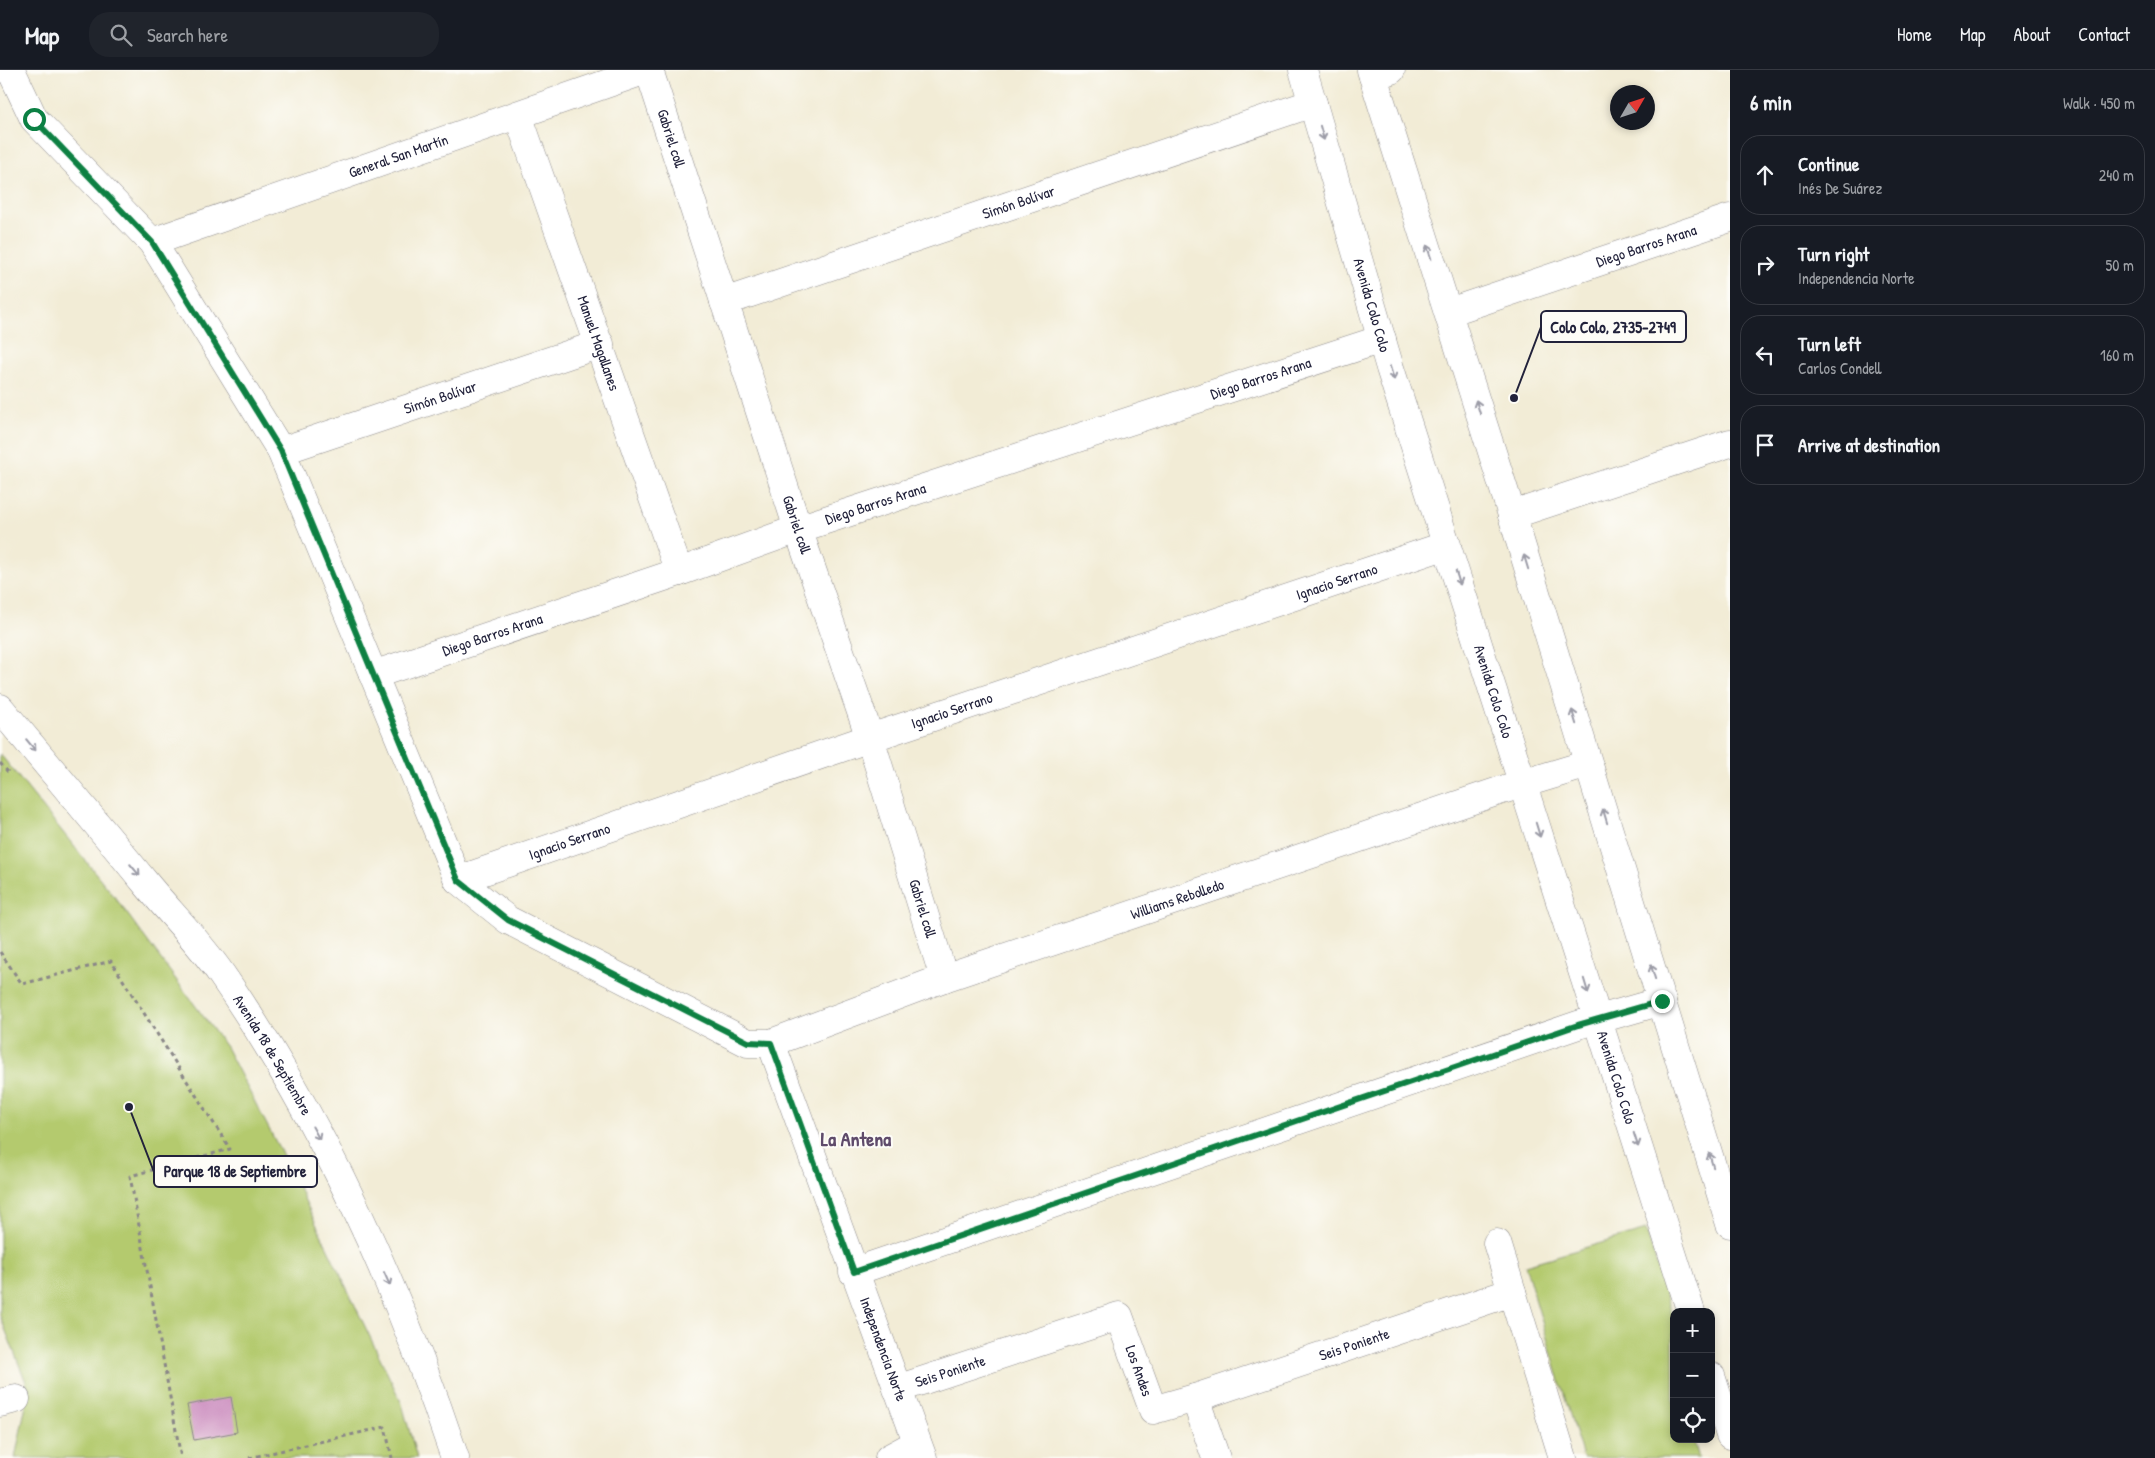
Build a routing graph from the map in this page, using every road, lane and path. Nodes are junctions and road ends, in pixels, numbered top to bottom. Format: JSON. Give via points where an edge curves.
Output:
{"nodes":[{"id":1,"x":11,"y":70,"type":"edge"},
{"id":2,"x":648,"y":70,"type":"edge"},
{"id":3,"x":1303,"y":70,"type":"edge"},
{"id":4,"x":1378,"y":72,"type":"edge"},
{"id":5,"x":1313,"y":104,"type":"junction"},
{"id":6,"x":518,"y":115,"type":"junction"},
{"id":7,"x":1730,"y":218,"type":"edge"},
{"id":8,"x":152,"y":242,"type":"junction"},
{"id":9,"x":724,"y":302,"type":"junction"},
{"id":10,"x":1449,"y":312,"type":"junction"},
{"id":11,"x":1382,"y":339,"type":"junction"},
{"id":12,"x":600,"y":344,"type":"junction"},
{"id":13,"x":1730,"y":443,"type":"edge"},
{"id":14,"x":281,"y":451,"type":"junction"},
{"id":15,"x":1512,"y":515,"type":"junction"},
{"id":16,"x":798,"y":529,"type":"junction"},
{"id":17,"x":1447,"y":545,"type":"junction"},
{"id":18,"x":679,"y":572,"type":"junction"},
{"id":19,"x":373,"y":675,"type":"junction"},
{"id":20,"x":0,"y":708,"type":"edge"},
{"id":21,"x":870,"y":738,"type":"junction"},
{"id":22,"x":1588,"y":764,"type":"junction"},
{"id":23,"x":1523,"y":784,"type":"junction"},
{"id":24,"x":458,"y":880,"type":"junction"},
{"id":25,"x":0,"y":952,"type":"edge"},
{"id":26,"x":944,"y":978,"type":"junction"},
{"id":27,"x":1662,"y":1001,"type":"junction"},
{"id":28,"x":1596,"y":1019,"type":"junction"},
{"id":29,"x":771,"y":1043,"type":"junction"},
{"id":30,"x":1730,"y":1224,"type":"edge"},
{"id":31,"x":1497,"y":1243,"type":"dead end"},
{"id":32,"x":854,"y":1272,"type":"junction"},
{"id":33,"x":1512,"y":1292,"type":"junction"},
{"id":34,"x":1690,"y":1308,"type":"edge"},
{"id":35,"x":1119,"y":1316,"type":"joint"},
{"id":36,"x":1715,"y":1388,"type":"edge"},
{"id":37,"x":897,"y":1389,"type":"junction"},
{"id":38,"x":1195,"y":1398,"type":"junction"},
{"id":39,"x":1730,"y":1435,"type":"edge"},
{"id":40,"x":920,"y":1450,"type":"edge"},
{"id":41,"x":181,"y":1458,"type":"edge"},
{"id":42,"x":249,"y":1458,"type":"edge"},
{"id":43,"x":392,"y":1458,"type":"edge"},
{"id":44,"x":455,"y":1458,"type":"edge"},
{"id":45,"x":889,"y":1458,"type":"edge"},
{"id":46,"x":1216,"y":1458,"type":"edge"},
{"id":47,"x":1563,"y":1458,"type":"edge"}],
"edges":[{"from":1,"to":8,"type":"street","via":[[34,119]]},
{"from":2,"to":6,"type":"street","name":"General San Martín"},
{"from":2,"to":9,"type":"street","name":"Gabriel coll"},
{"from":3,"to":5,"type":"street","name":"Avenida Colo Colo"},
{"from":10,"to":4,"type":"street","one_way":true},
{"from":5,"to":9,"type":"street","name":"Simón Bolívar"},
{"from":5,"to":11,"type":"street","name":"Avenida Colo Colo","one_way":true},
{"from":6,"to":8,"type":"street","name":"General San Martín"},
{"from":6,"to":12,"type":"street","name":"Manuel Magallanes"},
{"from":7,"to":10,"type":"street","name":"Diego Barros Arana"},
{"from":8,"to":14,"type":"street"},
{"from":9,"to":16,"type":"street","name":"Gabriel coll"},
{"from":15,"to":10,"type":"street","one_way":true},
{"from":11,"to":16,"type":"street","name":"Diego Barros Arana"},
{"from":11,"to":17,"type":"street","name":"Avenida Colo Colo","one_way":true},
{"from":12,"to":14,"type":"street","name":"Simón Bolívar"},
{"from":12,"to":18,"type":"street","name":"Manuel Magallanes"},
{"from":13,"to":15,"type":"street"},
{"from":14,"to":19,"type":"street"},
{"from":22,"to":15,"type":"street","one_way":true},
{"from":16,"to":18,"type":"street","name":"Diego Barros Arana"},
{"from":16,"to":21,"type":"street","name":"Gabriel coll"},
{"from":17,"to":21,"type":"street","name":"Ignacio Serrano"},
{"from":17,"to":23,"type":"street","name":"Avenida Colo Colo","one_way":true},
{"from":18,"to":19,"type":"street","name":"Diego Barros Arana"},
{"from":19,"to":24,"type":"street"},
{"from":20,"to":44,"type":"street","name":"Avenida 18 de Septiembre","one_way":true,"via":[[221,973],[272,1054],[362,1224],[401,1311]]},
{"from":21,"to":24,"type":"street","name":"Ignacio Serrano"},
{"from":21,"to":26,"type":"street","name":"Gabriel coll"},
{"from":22,"to":23,"type":"street","name":"Williams Rebolledo"},
{"from":27,"to":22,"type":"street","one_way":true},
{"from":23,"to":26,"type":"street","name":"Williams Rebolledo"},
{"from":23,"to":28,"type":"street","name":"Avenida Colo Colo","one_way":true},
{"from":24,"to":29,"type":"street","via":[[508,920],[748,1042]]},
{"from":25,"to":41,"type":"path","via":[[22,984],[111,961],[230,1149],[130,1176]]},
{"from":26,"to":29,"type":"street","name":"Williams Rebolledo"},
{"from":27,"to":28,"type":"street"},
{"from":30,"to":27,"type":"street","one_way":true},
{"from":28,"to":32,"type":"street"},
{"from":28,"to":34,"type":"street","name":"Avenida Colo Colo","one_way":true},
{"from":29,"to":32,"type":"street","name":"Independencia Norte"},
{"from":31,"to":33,"type":"street"},
{"from":32,"to":37,"type":"street","name":"Independencia Norte"},
{"from":33,"to":38,"type":"street","name":"Seis Poniente"},
{"from":33,"to":47,"type":"street"},
{"from":35,"to":37,"type":"street","name":"Seis Poniente"},
{"from":35,"to":38,"type":"street","name":"Los Andes","via":[[1153,1410]]},
{"from":36,"to":39,"type":"street"},
{"from":37,"to":40,"type":"street","name":"Independencia Norte"},
{"from":38,"to":46,"type":"street"},
{"from":40,"to":45,"type":"street"},
{"from":42,"to":43,"type":"path","via":[[385,1427]]}]}
